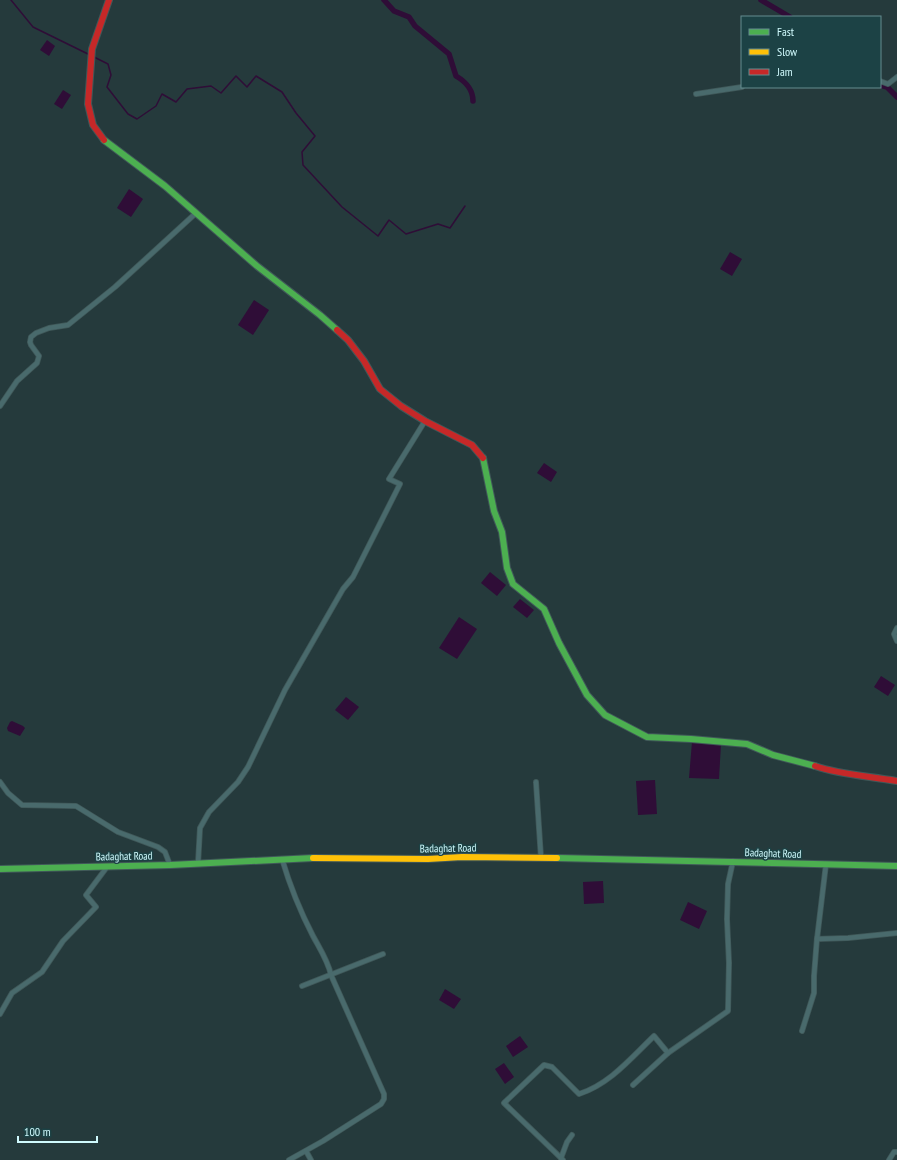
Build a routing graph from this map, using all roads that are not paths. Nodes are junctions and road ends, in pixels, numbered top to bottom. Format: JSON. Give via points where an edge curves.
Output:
{"nodes":[{"id":1,"x":109,"y":0,"type":"edge"},
{"id":2,"x":897,"y":77,"type":"edge"},
{"id":3,"x":881,"y":80,"type":"edge"},
{"id":4,"x":741,"y":87,"type":"edge"},
{"id":5,"x":696,"y":94,"type":"dead end"},
{"id":6,"x":196,"y":213,"type":"junction"},
{"id":7,"x":0,"y":406,"type":"edge"},
{"id":8,"x":425,"y":421,"type":"junction"},
{"id":9,"x":897,"y":628,"type":"edge"},
{"id":10,"x":897,"y":641,"type":"edge"},
{"id":11,"x":897,"y":781,"type":"edge"},
{"id":12,"x":0,"y":782,"type":"edge"},
{"id":13,"x":536,"y":782,"type":"dead end"},
{"id":14,"x":541,"y":858,"type":"junction"},
{"id":15,"x":282,"y":859,"type":"junction"},
{"id":16,"x":733,"y":861,"type":"junction"},
{"id":17,"x":198,"y":864,"type":"junction"},
{"id":18,"x":826,"y":864,"type":"junction"},
{"id":19,"x":170,"y":865,"type":"junction"},
{"id":20,"x":897,"y":866,"type":"edge"},
{"id":21,"x":107,"y":867,"type":"junction"},
{"id":22,"x":0,"y":869,"type":"edge"},
{"id":23,"x":897,"y":933,"type":"edge"},
{"id":24,"x":817,"y":938,"type":"junction"},
{"id":25,"x":383,"y":954,"type":"dead end"},
{"id":26,"x":331,"y":975,"type":"junction"},
{"id":27,"x":302,"y":986,"type":"dead end"},
{"id":28,"x":1,"y":1011,"type":"edge"},
{"id":29,"x":802,"y":1031,"type":"dead end"},
{"id":30,"x":668,"y":1053,"type":"junction"},
{"id":31,"x":634,"y":1085,"type":"dead end"},
{"id":32,"x":572,"y":1136,"type":"dead end"},
{"id":33,"x":306,"y":1151,"type":"junction"},
{"id":34,"x":897,"y":1152,"type":"edge"},
{"id":35,"x":562,"y":1159,"type":"edge"},
{"id":36,"x":289,"y":1160,"type":"edge"},
{"id":37,"x":311,"y":1160,"type":"edge"},
{"id":38,"x":889,"y":1160,"type":"edge"}],
"edges":[{"from":1,"to":6,"type":"street","via":[[92,49],[89,70],[88,104],[93,125],[103,140],[165,186]]},
{"from":2,"to":3,"type":"street","via":[[888,84]]},
{"from":4,"to":5,"type":"street"},
{"from":6,"to":7,"type":"street","via":[[115,287],[68,325],[49,328],[31,336],[31,345],[39,356],[37,363],[17,381]]},
{"from":6,"to":8,"type":"street","via":[[348,340],[380,389]]},
{"from":8,"to":11,"type":"street","via":[[472,445],[483,457],[494,511],[502,532],[507,568],[513,584],[544,609],[587,695],[605,715],[647,737],[747,744],[773,755],[833,772]]},
{"from":8,"to":17,"type":"street","via":[[389,479],[400,484],[353,577],[343,589],[285,690],[248,767],[238,782],[209,812],[200,828]]},
{"from":9,"to":10,"type":"street","via":[[894,634]]},
{"from":12,"to":19,"type":"street","via":[[22,805],[76,806],[118,832],[158,847],[165,852]]},
{"from":13,"to":14,"type":"street"},
{"from":14,"to":15,"type":"street","name":"Badaghat Road"},
{"from":14,"to":16,"type":"street","name":"Badaghat Road"},
{"from":15,"to":17,"type":"street","name":"Badaghat Road"},
{"from":15,"to":26,"type":"street","via":[[294,894]]},
{"from":16,"to":18,"type":"street","name":"Badaghat Road"},
{"from":16,"to":30,"type":"street","via":[[728,884],[728,1011]]},
{"from":17,"to":19,"type":"street","name":"Badaghat Road"},
{"from":18,"to":20,"type":"street","name":"Badaghat Road"},
{"from":18,"to":24,"type":"street"},
{"from":19,"to":21,"type":"street","name":"Badaghat Road"},
{"from":21,"to":22,"type":"street","name":"Badaghat Road"},
{"from":21,"to":28,"type":"street","via":[[86,895],[96,907],[64,941],[42,972],[12,994]]},
{"from":23,"to":24,"type":"street"},
{"from":24,"to":29,"type":"street","via":[[814,993]]},
{"from":25,"to":26,"type":"street"},
{"from":26,"to":27,"type":"street"},
{"from":26,"to":33,"type":"street","via":[[382,1089],[384,1099],[381,1104]]},
{"from":30,"to":31,"type":"street"},
{"from":30,"to":35,"type":"street","via":[[654,1036],[611,1078],[588,1092],[579,1094],[552,1067],[544,1065],[504,1103]]},
{"from":32,"to":35,"type":"street","via":[[567,1142]]},
{"from":33,"to":36,"type":"street"},
{"from":33,"to":37,"type":"street"},
{"from":34,"to":38,"type":"street","via":[[892,1154]]}]}
